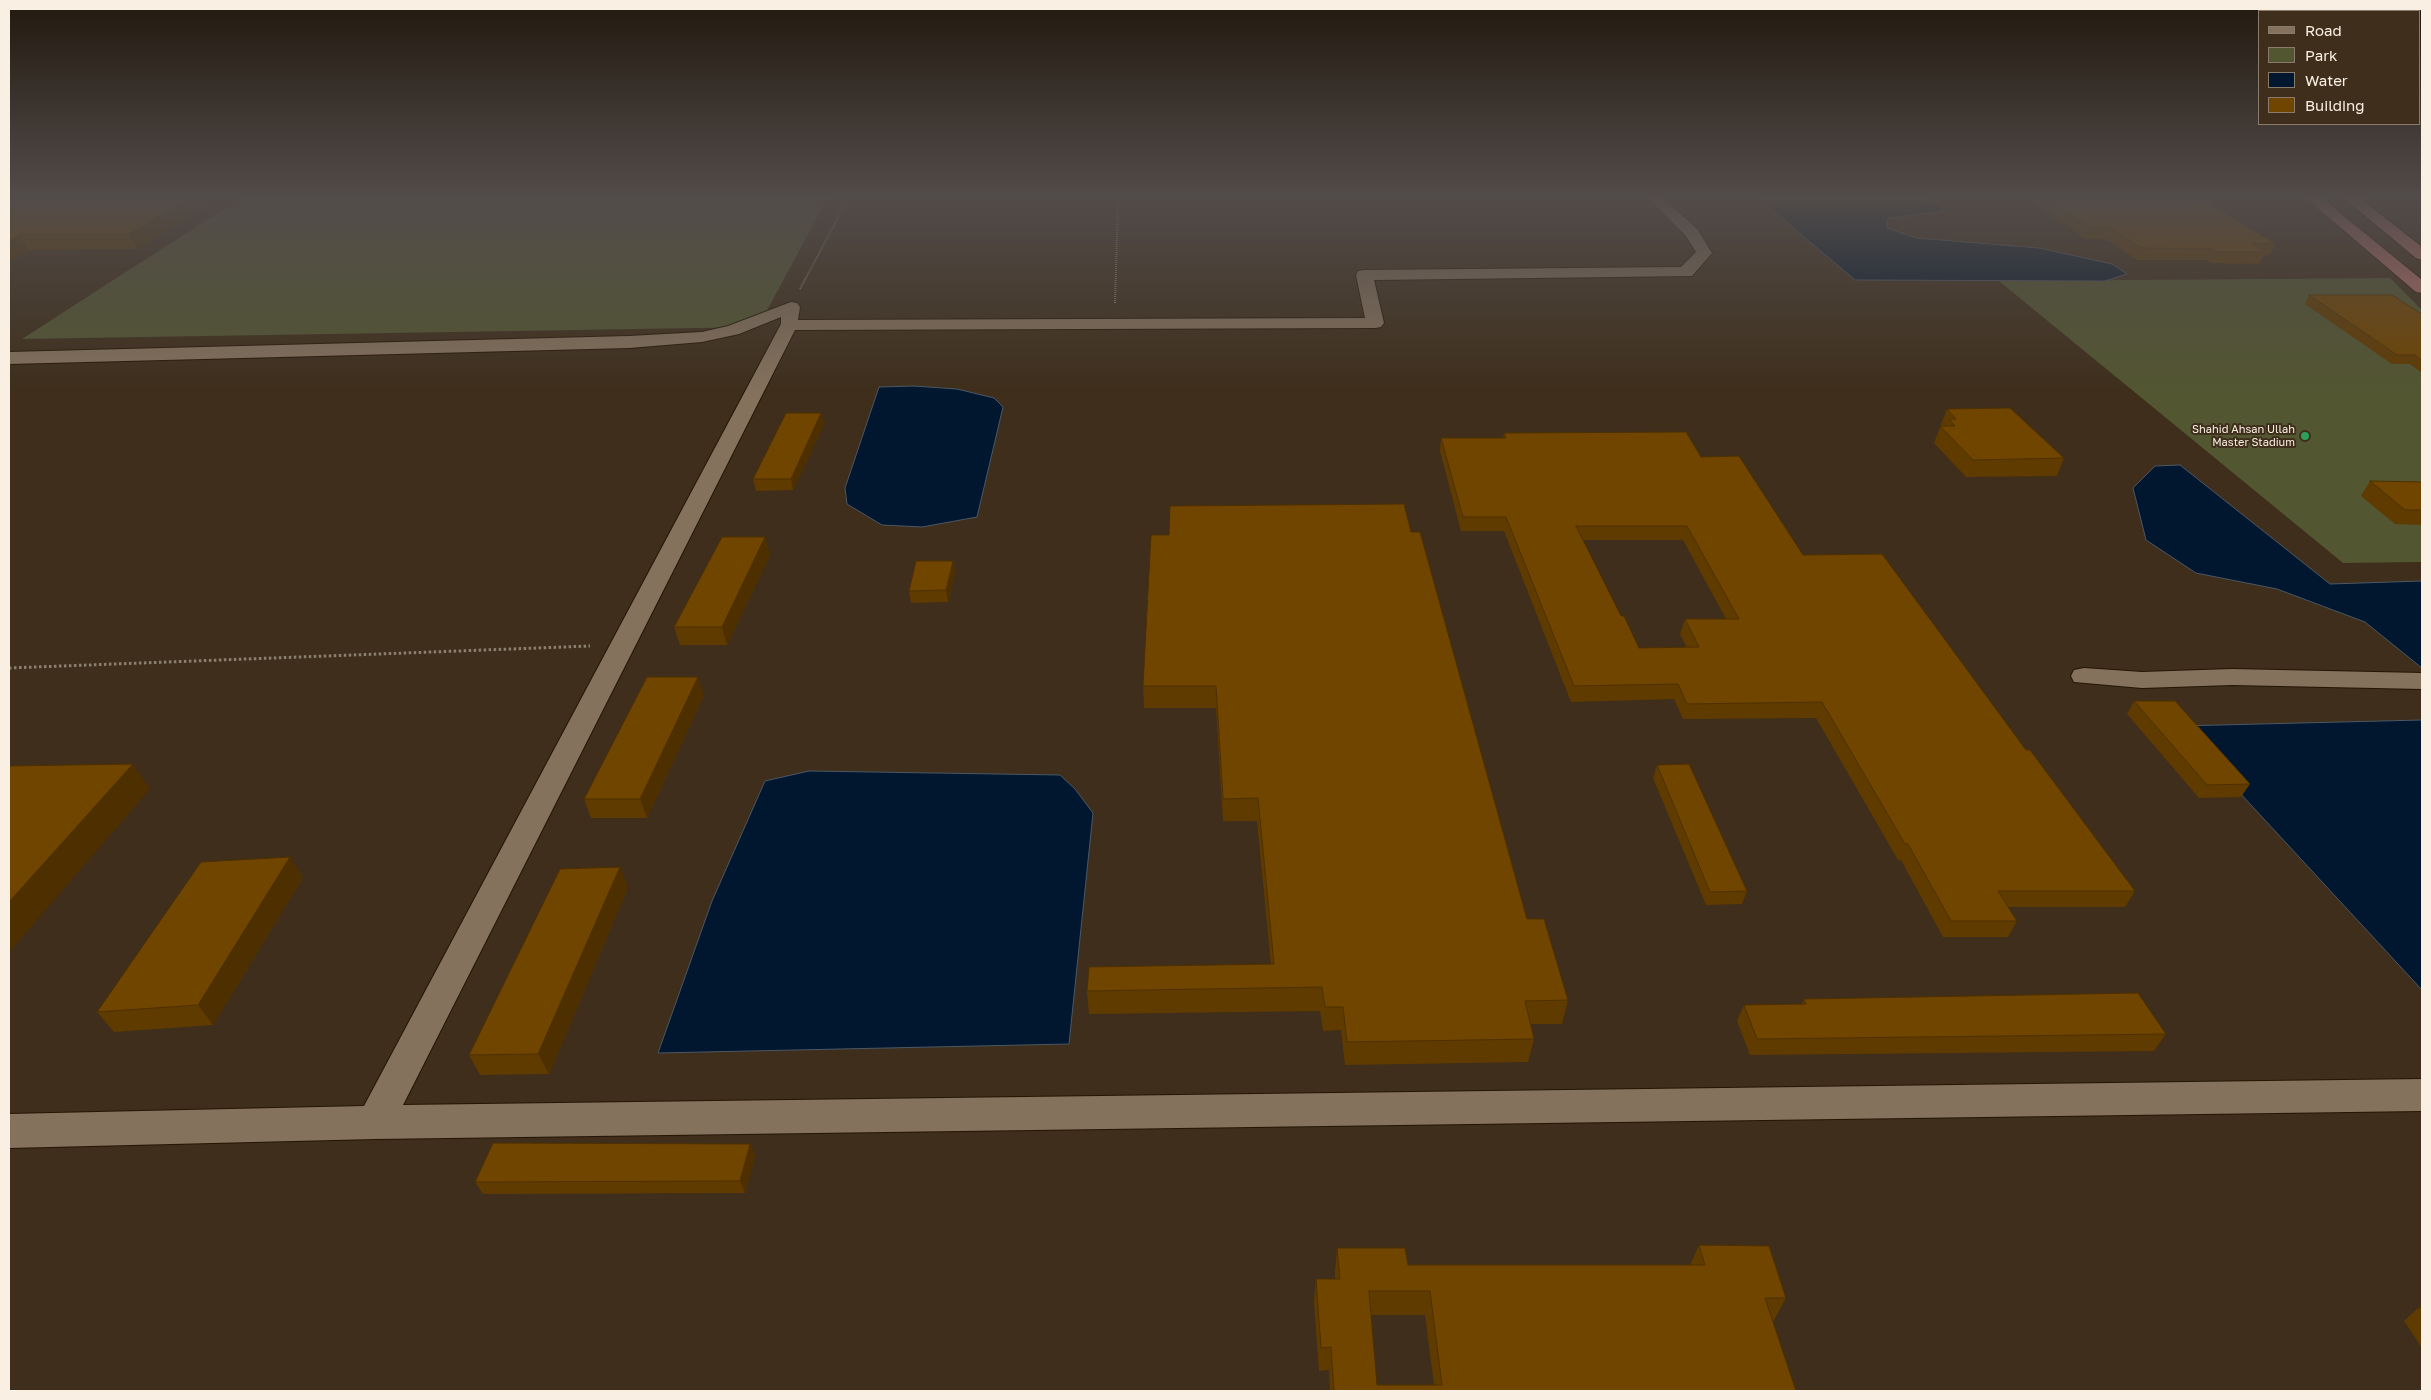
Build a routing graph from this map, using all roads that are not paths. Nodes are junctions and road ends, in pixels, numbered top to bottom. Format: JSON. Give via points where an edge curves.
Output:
{"nodes":[{"id":1,"x":1693,"y":264,"type":"edge"},
{"id":2,"x":2393,"y":264,"type":"edge"},
{"id":3,"x":2422,"y":288,"type":"edge"},
{"id":4,"x":790,"y":316,"type":"junction"},
{"id":5,"x":9,"y":358,"type":"edge"},
{"id":6,"x":2084,"y":676,"type":"dead end"},
{"id":7,"x":2422,"y":681,"type":"edge"},
{"id":8,"x":2422,"y":1095,"type":"edge"},
{"id":9,"x":375,"y":1122,"type":"junction"},
{"id":10,"x":9,"y":1131,"type":"edge"}],
"edges":[{"from":1,"to":4,"type":"street","via":[[1686,272],[1364,275],[1375,323],[1115,324]]},
{"from":2,"to":3,"type":"highway"},
{"from":4,"to":5,"type":"street","via":[[702,337],[629,342]]},
{"from":4,"to":9,"type":"street","via":[[624,644]]},
{"from":6,"to":7,"type":"street","via":[[2142,680],[2232,677]]},
{"from":8,"to":9,"type":"street"},
{"from":9,"to":10,"type":"street"}]}
